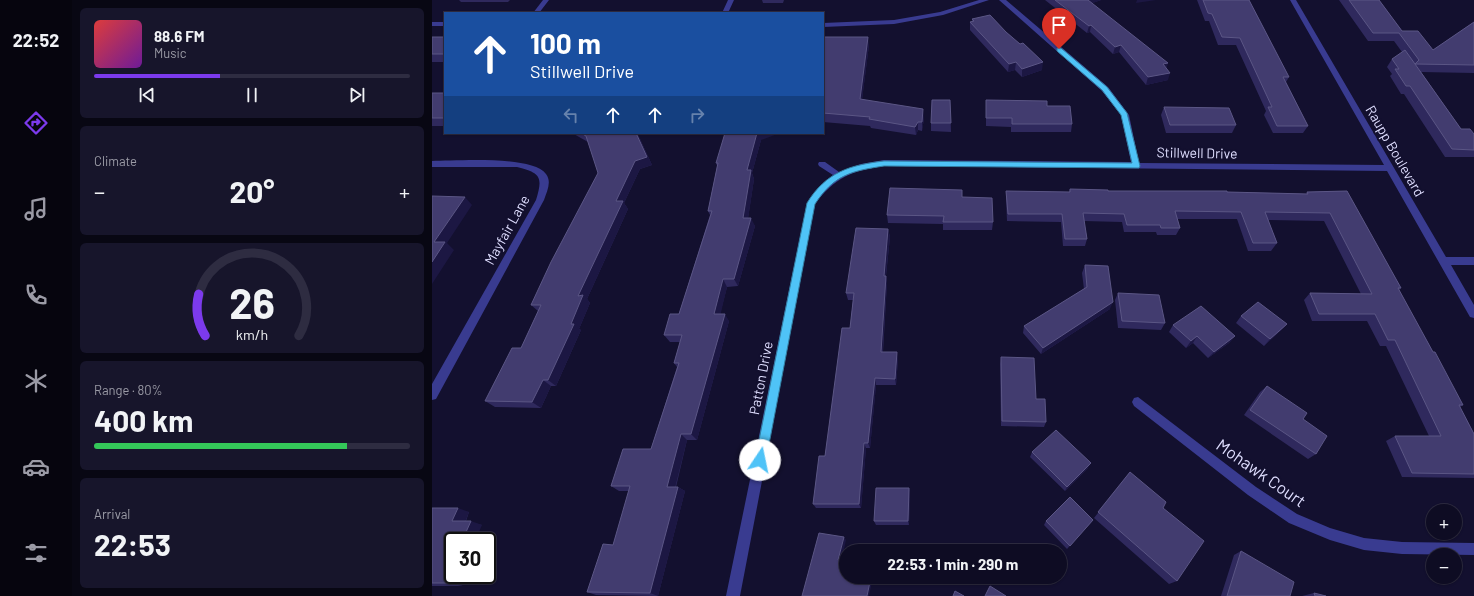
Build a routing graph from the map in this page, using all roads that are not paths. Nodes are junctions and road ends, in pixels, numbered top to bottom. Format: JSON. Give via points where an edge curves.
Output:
{"nodes":[{"id":1,"x":546,"y":0,"type":"edge"},
{"id":2,"x":731,"y":0,"type":"edge"},
{"id":3,"x":986,"y":0,"type":"edge"},
{"id":4,"x":1002,"y":0,"type":"edge"},
{"id":5,"x":1293,"y":0,"type":"edge"},
{"id":6,"x":537,"y":12,"type":"edge"},
{"id":7,"x":725,"y":12,"type":"edge"},
{"id":8,"x":432,"y":24,"type":"edge"},
{"id":9,"x":444,"y":24,"type":"edge"},
{"id":10,"x":824,"y":25,"type":"edge"},
{"id":11,"x":432,"y":164,"type":"edge"},
{"id":12,"x":822,"y":164,"type":"dead end"},
{"id":13,"x":1136,"y":166,"type":"junction"},
{"id":14,"x":1390,"y":168,"type":"junction"},
{"id":15,"x":838,"y":175,"type":"junction"},
{"id":16,"x":1442,"y":260,"type":"junction"},
{"id":17,"x":1474,"y":261,"type":"edge"},
{"id":18,"x":1474,"y":314,"type":"edge"},
{"id":19,"x":432,"y":396,"type":"edge"},
{"id":20,"x":1138,"y":402,"type":"dead end"},
{"id":21,"x":1474,"y":549,"type":"edge"},
{"id":22,"x":733,"y":596,"type":"edge"}],
"edges":[{"from":1,"to":6,"type":"street"},
{"from":2,"to":7,"type":"street"},
{"from":3,"to":10,"type":"street","via":[[942,14],[894,22]]},
{"from":4,"to":13,"type":"street","via":[[1105,89],[1125,115]]},
{"from":5,"to":14,"type":"street","name":"Raupp Boulevard"},
{"from":8,"to":9,"type":"street"},
{"from":11,"to":19,"type":"street","name":"Mayfair Lane","via":[[518,164],[532,168],[542,175],[545,184],[540,200]]},
{"from":12,"to":15,"type":"street"},
{"from":13,"to":14,"type":"street","name":"Stillwell Drive"},
{"from":13,"to":15,"type":"street","name":"Stillwell Drive","via":[[884,163],[859,167]]},
{"from":14,"to":16,"type":"street","name":"Raupp Boulevard"},
{"from":15,"to":22,"type":"street","name":"Patton Drive","via":[[821,188],[811,203]]},
{"from":16,"to":17,"type":"street"},
{"from":16,"to":18,"type":"street","name":"Raupp Boulevard"},
{"from":20,"to":21,"type":"street","name":"Mohawk Court","via":[[1252,491],[1293,519],[1364,544],[1402,548]]}]}
